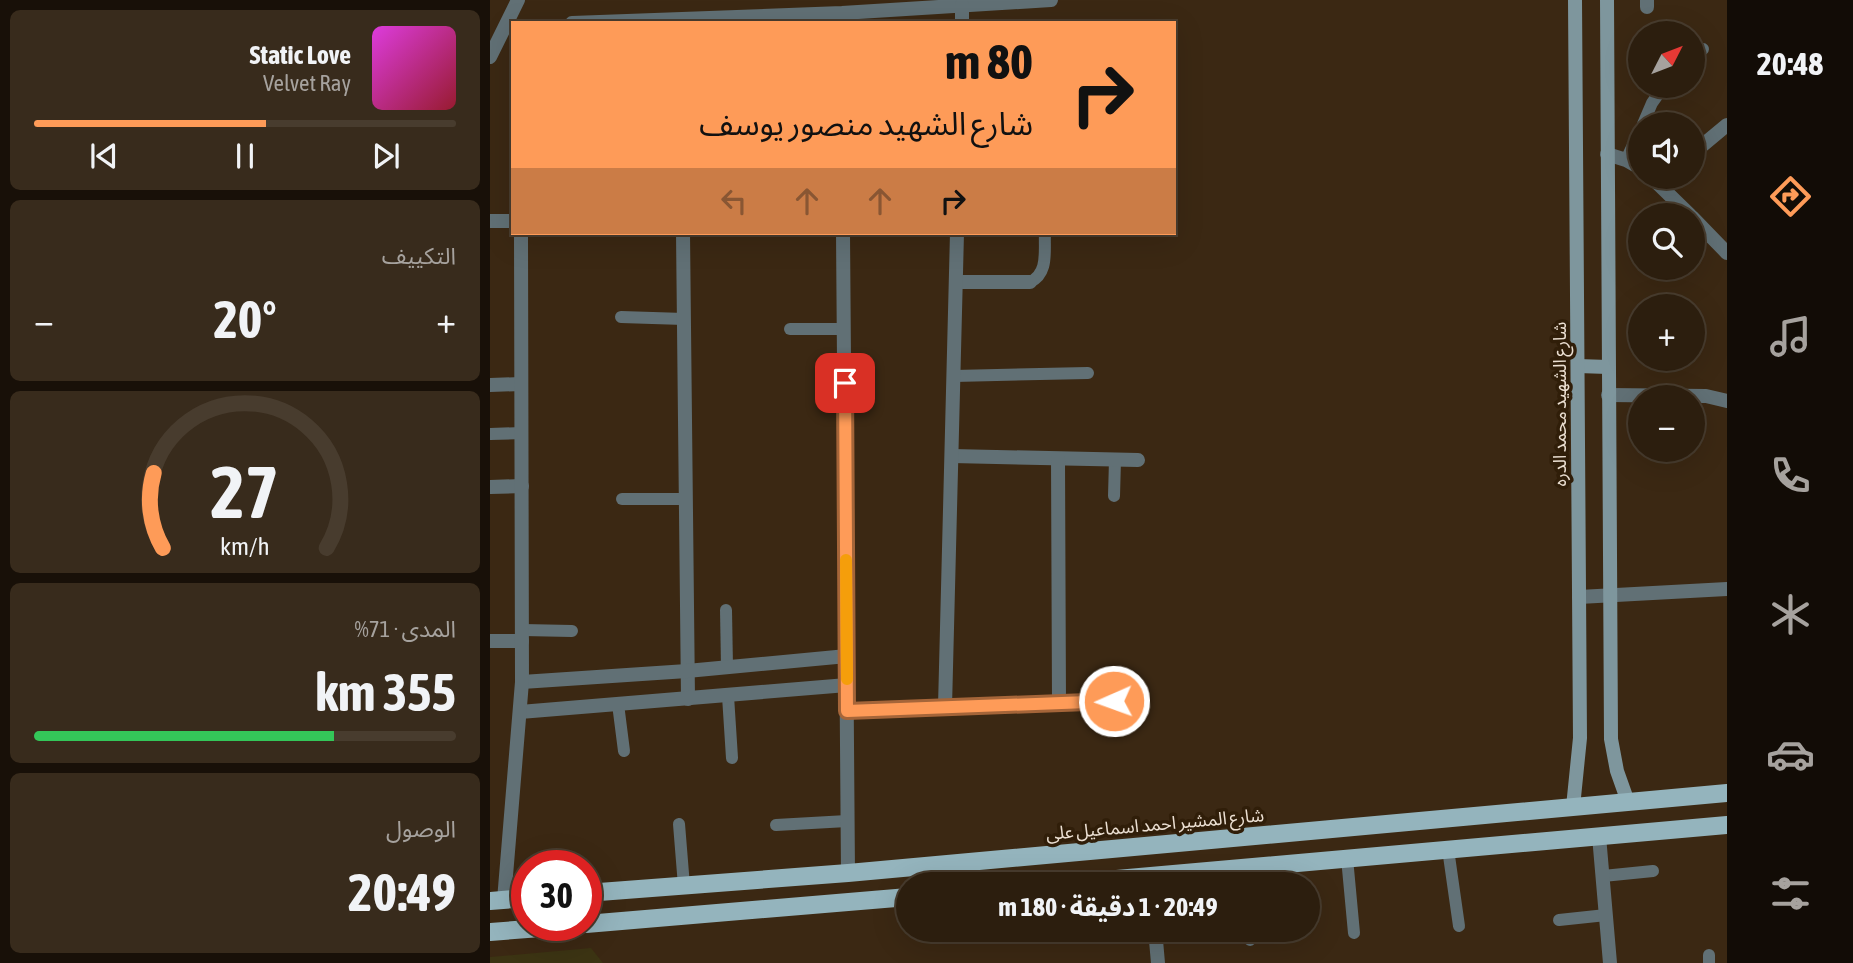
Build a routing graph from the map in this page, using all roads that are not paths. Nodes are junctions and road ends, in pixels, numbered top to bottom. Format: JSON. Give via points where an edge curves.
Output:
{"nodes":[{"id":1,"x":518,"y":0,"type":"edge"},
{"id":2,"x":1051,"y":0,"type":"edge"},
{"id":3,"x":1575,"y":0,"type":"edge"},
{"id":4,"x":1607,"y":0,"type":"edge"},
{"id":5,"x":962,"y":5,"type":"junction"},
{"id":6,"x":842,"y":18,"type":"edge"},
{"id":7,"x":680,"y":21,"type":"edge"},
{"id":8,"x":962,"y":21,"type":"edge"},
{"id":9,"x":503,"y":27,"type":"edge"},
{"id":10,"x":490,"y":57,"type":"edge"},
{"id":11,"x":1727,"y":125,"type":"edge"},
{"id":12,"x":1705,"y":143,"type":"edge"},
{"id":13,"x":1606,"y":154,"type":"junction"},
{"id":14,"x":1628,"y":156,"type":"edge"},
{"id":15,"x":1626,"y":160,"type":"joint"},
{"id":16,"x":1667,"y":189,"type":"edge"},
{"id":17,"x":1679,"y":203,"type":"edge"},
{"id":18,"x":511,"y":221,"type":"edge"},
{"id":19,"x":490,"y":222,"type":"edge"},
{"id":20,"x":1705,"y":230,"type":"edge"},
{"id":21,"x":521,"y":235,"type":"edge"},
{"id":22,"x":683,"y":235,"type":"edge"},
{"id":23,"x":843,"y":235,"type":"edge"},
{"id":24,"x":957,"y":235,"type":"edge"},
{"id":25,"x":1045,"y":235,"type":"edge"},
{"id":26,"x":1727,"y":253,"type":"edge"},
{"id":27,"x":956,"y":282,"type":"junction"},
{"id":28,"x":1030,"y":282,"type":"joint"},
{"id":29,"x":621,"y":317,"type":"dead end"},
{"id":30,"x":684,"y":319,"type":"junction"},
{"id":31,"x":790,"y":329,"type":"dead end"},
{"id":32,"x":844,"y":329,"type":"junction"},
{"id":33,"x":1578,"y":366,"type":"junction"},
{"id":34,"x":1608,"y":368,"type":"junction"},
{"id":35,"x":1088,"y":373,"type":"dead end"},
{"id":36,"x":954,"y":376,"type":"junction"},
{"id":37,"x":521,"y":384,"type":"junction"},
{"id":38,"x":490,"y":385,"type":"edge"},
{"id":39,"x":1608,"y":395,"type":"junction"},
{"id":40,"x":1727,"y":401,"type":"edge"},
{"id":41,"x":522,"y":433,"type":"junction"},
{"id":42,"x":490,"y":435,"type":"edge"},
{"id":43,"x":951,"y":456,"type":"junction"},
{"id":44,"x":1058,"y":459,"type":"junction"},
{"id":45,"x":1115,"y":460,"type":"junction"},
{"id":46,"x":1138,"y":460,"type":"dead end"},
{"id":47,"x":522,"y":486,"type":"junction"},
{"id":48,"x":490,"y":487,"type":"edge"},
{"id":49,"x":1114,"y":496,"type":"dead end"},
{"id":50,"x":622,"y":499,"type":"dead end"},
{"id":51,"x":686,"y":499,"type":"junction"},
{"id":52,"x":1727,"y":589,"type":"edge"},
{"id":53,"x":1610,"y":595,"type":"junction"},
{"id":54,"x":1579,"y":597,"type":"junction"},
{"id":55,"x":726,"y":610,"type":"dead end"},
{"id":56,"x":572,"y":631,"type":"dead end"},
{"id":57,"x":522,"y":636,"type":"junction"},
{"id":58,"x":490,"y":641,"type":"edge"},
{"id":59,"x":846,"y":656,"type":"junction"},
{"id":60,"x":727,"y":667,"type":"junction"},
{"id":61,"x":687,"y":671,"type":"junction"},
{"id":62,"x":522,"y":682,"type":"junction"},
{"id":63,"x":847,"y":685,"type":"junction"},
{"id":64,"x":729,"y":696,"type":"junction"},
{"id":65,"x":688,"y":699,"type":"junction"},
{"id":66,"x":1142,"y":700,"type":"dead end"},
{"id":67,"x":1059,"y":703,"type":"junction"},
{"id":68,"x":618,"y":704,"type":"junction"},
{"id":69,"x":945,"y":707,"type":"junction"},
{"id":70,"x":847,"y":711,"type":"junction"},
{"id":71,"x":520,"y":712,"type":"junction"},
{"id":72,"x":624,"y":751,"type":"dead end"},
{"id":73,"x":732,"y":758,"type":"dead end"},
{"id":74,"x":1727,"y":793,"type":"edge"},
{"id":75,"x":1628,"y":802,"type":"junction"},
{"id":76,"x":1573,"y":807,"type":"junction"},
{"id":77,"x":847,"y":821,"type":"junction"},
{"id":78,"x":679,"y":824,"type":"dead end"},
{"id":79,"x":776,"y":825,"type":"dead end"},
{"id":80,"x":1727,"y":825,"type":"edge"},
{"id":81,"x":1282,"y":834,"type":"junction"},
{"id":82,"x":1599,"y":836,"type":"junction"},
{"id":83,"x":1448,"y":849,"type":"junction"},
{"id":84,"x":1347,"y":858,"type":"junction"},
{"id":85,"x":1285,"y":864,"type":"junction"},
{"id":86,"x":1653,"y":871,"type":"dead end"},
{"id":87,"x":1257,"y":872,"type":"edge"},
{"id":88,"x":848,"y":873,"type":"junction"},
{"id":89,"x":1602,"y":876,"type":"junction"},
{"id":90,"x":684,"y":886,"type":"junction"},
{"id":91,"x":602,"y":892,"type":"edge"},
{"id":92,"x":896,"y":898,"type":"edge"},
{"id":93,"x":497,"y":900,"type":"edge"},
{"id":94,"x":1606,"y":915,"type":"junction"},
{"id":95,"x":1559,"y":920,"type":"dead end"},
{"id":96,"x":602,"y":923,"type":"edge"},
{"id":97,"x":1459,"y":926,"type":"dead end"},
{"id":98,"x":511,"y":930,"type":"edge"},
{"id":99,"x":490,"y":932,"type":"edge"},
{"id":100,"x":1354,"y":933,"type":"dead end"},
{"id":101,"x":1156,"y":942,"type":"edge"},
{"id":102,"x":1158,"y":963,"type":"edge"},
{"id":103,"x":1610,"y":963,"type":"edge"}],
"edges":[{"from":1,"to":9,"type":"street"},
{"from":2,"to":5,"type":"street"},
{"from":3,"to":33,"type":"main road","name":"شارع الشهيد محمد الدره"},
{"from":4,"to":13,"type":"main road"},
{"from":5,"to":6,"type":"street"},
{"from":5,"to":8,"type":"street"},
{"from":6,"to":7,"type":"street"},
{"from":9,"to":10,"type":"street"},
{"from":11,"to":12,"type":"street"},
{"from":13,"to":15,"type":"street"},
{"from":13,"to":34,"type":"main road"},
{"from":14,"to":15,"type":"lane"},
{"from":16,"to":17,"type":"street"},
{"from":18,"to":19,"type":"street"},
{"from":20,"to":26,"type":"street"},
{"from":21,"to":37,"type":"street"},
{"from":22,"to":30,"type":"street"},
{"from":23,"to":32,"type":"street"},
{"from":24,"to":27,"type":"street"},
{"from":25,"to":28,"type":"lane","via":[[1044,269],[1040,278]]},
{"from":27,"to":28,"type":"street"},
{"from":27,"to":36,"type":"street"},
{"from":29,"to":30,"type":"lane"},
{"from":30,"to":51,"type":"street"},
{"from":31,"to":32,"type":"lane"},
{"from":32,"to":59,"type":"street"},
{"from":33,"to":34,"type":"main road"},
{"from":33,"to":54,"type":"main road","name":"شارع الشهيد محمد الدره"},
{"from":34,"to":39,"type":"main road"},
{"from":35,"to":36,"type":"lane"},
{"from":36,"to":43,"type":"street"},
{"from":37,"to":38,"type":"street"},
{"from":37,"to":41,"type":"street"},
{"from":39,"to":40,"type":"street","via":[[1706,396]]},
{"from":39,"to":53,"type":"main road"},
{"from":41,"to":42,"type":"lane"},
{"from":41,"to":47,"type":"street"},
{"from":43,"to":44,"type":"street"},
{"from":43,"to":69,"type":"street"},
{"from":44,"to":45,"type":"street"},
{"from":44,"to":67,"type":"street"},
{"from":45,"to":46,"type":"street"},
{"from":45,"to":49,"type":"lane"},
{"from":47,"to":48,"type":"street"},
{"from":47,"to":57,"type":"street"},
{"from":50,"to":51,"type":"lane"},
{"from":51,"to":61,"type":"street"},
{"from":52,"to":53,"type":"street"},
{"from":53,"to":54,"type":"street"},
{"from":53,"to":75,"type":"main road","via":[[1611,739]]},
{"from":54,"to":76,"type":"main road","name":"شارع الشهيد محمد الدره","via":[[1580,738]]},
{"from":55,"to":60,"type":"lane"},
{"from":56,"to":57,"type":"lane"},
{"from":57,"to":58,"type":"street"},
{"from":57,"to":62,"type":"street"},
{"from":59,"to":60,"type":"street"},
{"from":59,"to":63,"type":"street"},
{"from":60,"to":61,"type":"street"},
{"from":61,"to":62,"type":"street"},
{"from":61,"to":65,"type":"street"},
{"from":62,"to":71,"type":"street"},
{"from":63,"to":64,"type":"street"},
{"from":63,"to":70,"type":"street"},
{"from":64,"to":65,"type":"street"},
{"from":64,"to":73,"type":"lane"},
{"from":65,"to":68,"type":"street"},
{"from":66,"to":67,"type":"street"},
{"from":67,"to":69,"type":"street"},
{"from":68,"to":71,"type":"street"},
{"from":68,"to":72,"type":"lane"},
{"from":69,"to":70,"type":"street"},
{"from":70,"to":77,"type":"street"},
{"from":71,"to":93,"type":"street"},
{"from":74,"to":75,"type":"main road","name":"شارع المشير احمد اسماعيل على"},
{"from":75,"to":76,"type":"main road","name":"شارع المشير احمد اسماعيل على"},
{"from":76,"to":81,"type":"main road","name":"شارع المشير احمد اسماعيل على"},
{"from":77,"to":79,"type":"lane"},
{"from":77,"to":88,"type":"street"},
{"from":78,"to":90,"type":"lane"},
{"from":80,"to":82,"type":"main road"},
{"from":81,"to":85,"type":"main road"},
{"from":81,"to":88,"type":"main road","name":"شارع المشير احمد اسماعيل على"},
{"from":82,"to":83,"type":"main road"},
{"from":82,"to":89,"type":"street"},
{"from":83,"to":84,"type":"main road"},
{"from":83,"to":97,"type":"lane"},
{"from":84,"to":85,"type":"main road"},
{"from":84,"to":100,"type":"lane"},
{"from":85,"to":87,"type":"main road"},
{"from":86,"to":89,"type":"lane"},
{"from":88,"to":90,"type":"main road","name":"شارع المشير احمد اسماعيل على"},
{"from":89,"to":94,"type":"street"},
{"from":90,"to":91,"type":"main road","name":"شارع المشير احمد اسماعيل على"},
{"from":92,"to":96,"type":"main road"},
{"from":94,"to":95,"type":"lane"},
{"from":94,"to":103,"type":"street"},
{"from":98,"to":99,"type":"main road"},
{"from":101,"to":102,"type":"street"}]}
